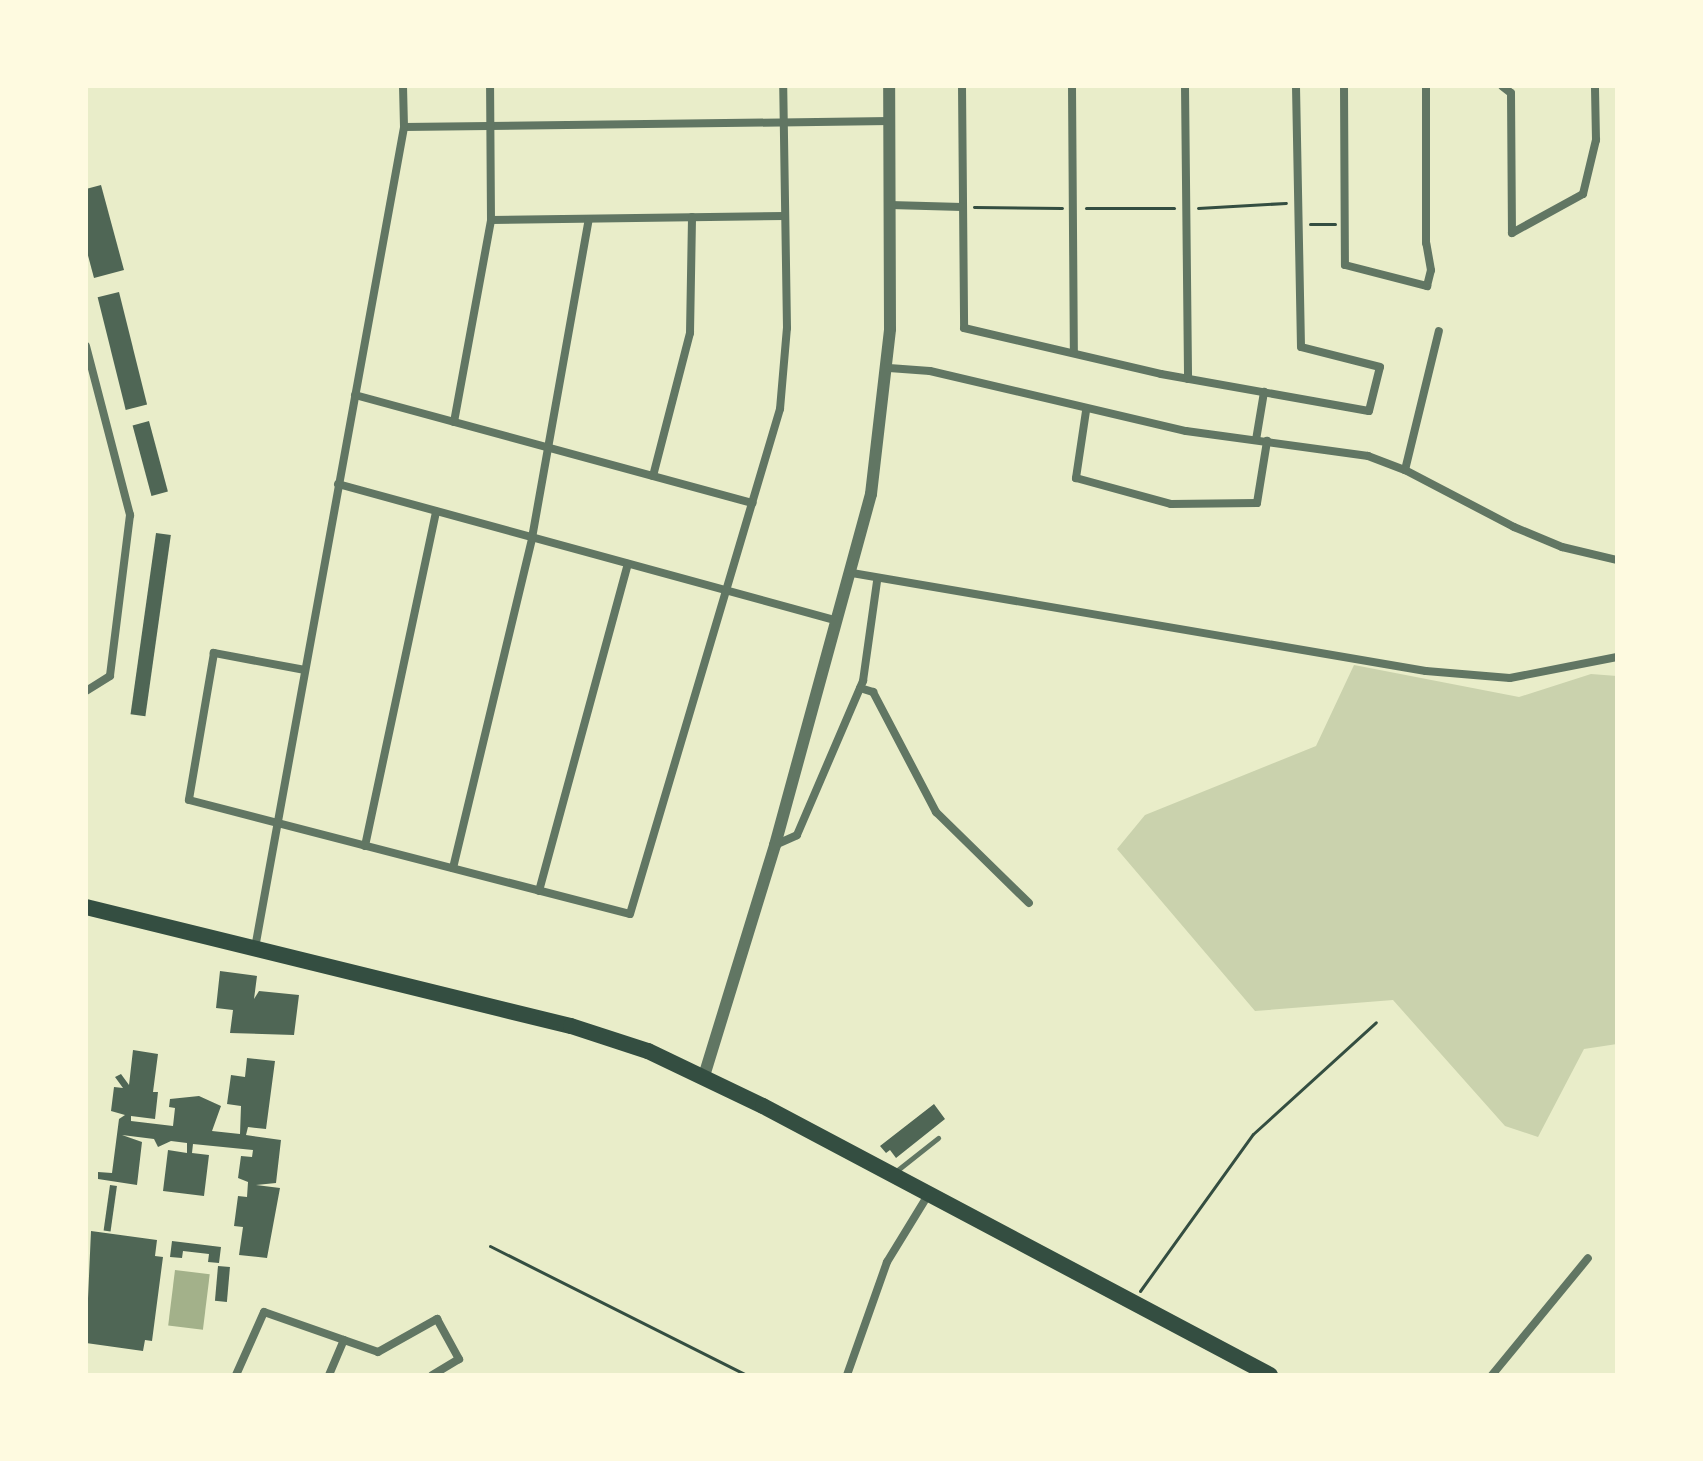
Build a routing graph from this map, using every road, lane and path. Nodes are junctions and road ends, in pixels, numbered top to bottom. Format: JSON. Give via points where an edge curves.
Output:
{"nodes":[{"id":1,"x":403,"y":86,"type":"edge"},
{"id":2,"x":490,"y":86,"type":"edge"},
{"id":3,"x":783,"y":86,"type":"edge"},
{"id":4,"x":889,"y":86,"type":"edge"},
{"id":5,"x":962,"y":86,"type":"edge"},
{"id":6,"x":1072,"y":86,"type":"edge"},
{"id":7,"x":1185,"y":86,"type":"edge"},
{"id":8,"x":1296,"y":86,"type":"edge"},
{"id":9,"x":1344,"y":86,"type":"edge"},
{"id":10,"x":1426,"y":86,"type":"edge"},
{"id":11,"x":1502,"y":86,"type":"edge"},
{"id":12,"x":1595,"y":86,"type":"edge"},
{"id":13,"x":890,"y":121,"type":"junction"},
{"id":14,"x":784,"y":123,"type":"junction"},
{"id":15,"x":491,"y":126,"type":"junction"},
{"id":16,"x":404,"y":127,"type":"junction"},
{"id":17,"x":1298,"y":201,"type":"junction"},
{"id":18,"x":890,"y":205,"type":"junction"},
{"id":19,"x":962,"y":207,"type":"junction"},
{"id":20,"x":1073,"y":208,"type":"junction"},
{"id":21,"x":1186,"y":208,"type":"junction"},
{"id":22,"x":785,"y":216,"type":"junction"},
{"id":23,"x":692,"y":217,"type":"junction"},
{"id":24,"x":589,"y":219,"type":"junction"},
{"id":25,"x":491,"y":220,"type":"junction"},
{"id":26,"x":1299,"y":224,"type":"junction"},
{"id":27,"x":1345,"y":224,"type":"junction"},
{"id":28,"x":1439,"y":331,"type":"dead end"},
{"id":29,"x":86,"y":346,"type":"edge"},
{"id":30,"x":1074,"y":353,"type":"junction"},
{"id":31,"x":889,"y":368,"type":"junction"},
{"id":32,"x":1188,"y":379,"type":"junction"},
{"id":33,"x":1264,"y":392,"type":"junction"},
{"id":34,"x":355,"y":395,"type":"junction"},
{"id":35,"x":1086,"y":411,"type":"junction"},
{"id":36,"x":454,"y":422,"type":"junction"},
{"id":37,"x":1256,"y":440,"type":"junction"},
{"id":38,"x":1267,"y":441,"type":"junction"},
{"id":39,"x":548,"y":448,"type":"junction"},
{"id":40,"x":1405,"y":470,"type":"junction"},
{"id":41,"x":653,"y":476,"type":"junction"},
{"id":42,"x":338,"y":484,"type":"junction"},
{"id":43,"x":753,"y":503,"type":"junction"},
{"id":44,"x":436,"y":511,"type":"junction"},
{"id":45,"x":532,"y":538,"type":"junction"},
{"id":46,"x":1617,"y":560,"type":"edge"},
{"id":47,"x":628,"y":564,"type":"junction"},
{"id":48,"x":852,"y":573,"type":"junction"},
{"id":49,"x":877,"y":581,"type":"junction"},
{"id":50,"x":727,"y":592,"type":"junction"},
{"id":51,"x":838,"y":621,"type":"junction"},
{"id":52,"x":1617,"y":657,"type":"edge"},
{"id":53,"x":305,"y":670,"type":"junction"},
{"id":54,"x":860,"y":688,"type":"junction"},
{"id":55,"x":86,"y":691,"type":"edge"},
{"id":56,"x":277,"y":823,"type":"junction"},
{"id":57,"x":775,"y":845,"type":"junction"},
{"id":58,"x":365,"y":846,"type":"junction"},
{"id":59,"x":453,"y":868,"type":"junction"},
{"id":60,"x":539,"y":891,"type":"junction"},
{"id":61,"x":1029,"y":903,"type":"dead end"},
{"id":62,"x":86,"y":907,"type":"edge"},
{"id":63,"x":254,"y":949,"type":"junction"},
{"id":64,"x":1376,"y":1022,"type":"dead end"},
{"id":65,"x":704,"y":1076,"type":"junction"},
{"id":66,"x":938,"y":1138,"type":"dead end"},
{"id":67,"x":891,"y":1175,"type":"junction"},
{"id":68,"x":928,"y":1195,"type":"junction"},
{"id":69,"x":490,"y":1246,"type":"dead end"},
{"id":70,"x":1588,"y":1258,"type":"dead end"},
{"id":71,"x":1133,"y":1301,"type":"junction"},
{"id":72,"x":344,"y":1340,"type":"junction"},
{"id":73,"x":236,"y":1375,"type":"edge"},
{"id":74,"x":329,"y":1375,"type":"edge"},
{"id":75,"x":432,"y":1375,"type":"edge"},
{"id":76,"x":747,"y":1375,"type":"edge"},
{"id":77,"x":847,"y":1375,"type":"edge"},
{"id":78,"x":1270,"y":1375,"type":"edge"},
{"id":79,"x":1492,"y":1375,"type":"edge"}],
"edges":[{"from":1,"to":16,"type":"street"},
{"from":2,"to":15,"type":"street"},
{"from":3,"to":14,"type":"street"},
{"from":4,"to":13,"type":"street"},
{"from":5,"to":19,"type":"street"},
{"from":6,"to":20,"type":"street"},
{"from":7,"to":21,"type":"street"},
{"from":8,"to":17,"type":"street"},
{"from":9,"to":27,"type":"street"},
{"from":10,"to":27,"type":"street","via":[[1431,270],[1427,286],[1345,265]]},
{"from":11,"to":12,"type":"street","via":[[1511,93],[1512,233],[1583,194],[1596,140]]},
{"from":13,"to":14,"type":"street"},
{"from":13,"to":18,"type":"street"},
{"from":14,"to":15,"type":"street"},
{"from":14,"to":22,"type":"street"},
{"from":15,"to":16,"type":"street"},
{"from":15,"to":25,"type":"street"},
{"from":16,"to":34,"type":"street"},
{"from":17,"to":21,"type":"path"},
{"from":17,"to":26,"type":"street"},
{"from":18,"to":19,"type":"street"},
{"from":18,"to":31,"type":"street"},
{"from":19,"to":20,"type":"path"},
{"from":19,"to":30,"type":"street","via":[[964,328]]},
{"from":20,"to":21,"type":"path"},
{"from":20,"to":30,"type":"street"},
{"from":21,"to":32,"type":"street"},
{"from":22,"to":23,"type":"street"},
{"from":22,"to":43,"type":"street","via":[[784,384]]},
{"from":23,"to":24,"type":"street"},
{"from":23,"to":41,"type":"street","via":[[690,333]]},
{"from":24,"to":25,"type":"street"},
{"from":24,"to":39,"type":"street"},
{"from":25,"to":36,"type":"street"},
{"from":26,"to":27,"type":"path"},
{"from":26,"to":33,"type":"street","via":[[1301,347],[1380,367],[1369,411]]},
{"from":28,"to":40,"type":"street"},
{"from":29,"to":55,"type":"street","via":[[130,515],[110,676]]},
{"from":30,"to":32,"type":"street"},
{"from":31,"to":35,"type":"street","via":[[930,371]]},
{"from":31,"to":48,"type":"street","via":[[871,494]]},
{"from":32,"to":33,"type":"street"},
{"from":33,"to":37,"type":"street"},
{"from":34,"to":36,"type":"street"},
{"from":34,"to":42,"type":"street"},
{"from":35,"to":37,"type":"street"},
{"from":35,"to":38,"type":"street","via":[[1076,478],[1171,504],[1257,503]]},
{"from":36,"to":39,"type":"street"},
{"from":37,"to":38,"type":"street"},
{"from":38,"to":40,"type":"street","via":[[1368,456]]},
{"from":39,"to":41,"type":"street"},
{"from":39,"to":45,"type":"street"},
{"from":40,"to":46,"type":"street","via":[[1514,527],[1562,547]]},
{"from":41,"to":43,"type":"street"},
{"from":42,"to":44,"type":"street"},
{"from":42,"to":53,"type":"street"},
{"from":43,"to":50,"type":"street"},
{"from":44,"to":45,"type":"street"},
{"from":44,"to":58,"type":"street"},
{"from":45,"to":47,"type":"street"},
{"from":45,"to":59,"type":"street"},
{"from":47,"to":50,"type":"street"},
{"from":47,"to":60,"type":"street"},
{"from":48,"to":49,"type":"street"},
{"from":48,"to":51,"type":"street"},
{"from":49,"to":52,"type":"street","via":[[1426,671],[1510,678]]},
{"from":49,"to":54,"type":"street"},
{"from":50,"to":51,"type":"street"},
{"from":50,"to":60,"type":"street","via":[[630,914]]},
{"from":51,"to":57,"type":"street"},
{"from":53,"to":56,"type":"street"},
{"from":53,"to":56,"type":"street","via":[[214,653],[189,800]]},
{"from":54,"to":57,"type":"street","via":[[797,835]]},
{"from":54,"to":61,"type":"street","via":[[873,692],[936,812]]},
{"from":56,"to":58,"type":"street"},
{"from":56,"to":63,"type":"street"},
{"from":57,"to":65,"type":"street"},
{"from":58,"to":59,"type":"street"},
{"from":59,"to":60,"type":"street"},
{"from":62,"to":63,"type":"main road"},
{"from":63,"to":65,"type":"main road","via":[[571,1026]]},
{"from":64,"to":71,"type":"path","via":[[1253,1134]]},
{"from":65,"to":67,"type":"main road"},
{"from":66,"to":67,"type":"lane"},
{"from":67,"to":68,"type":"main road"},
{"from":68,"to":71,"type":"main road"},
{"from":68,"to":77,"type":"street","via":[[887,1262]]},
{"from":69,"to":76,"type":"path"},
{"from":70,"to":79,"type":"street"},
{"from":71,"to":78,"type":"main road"},
{"from":72,"to":73,"type":"street","via":[[264,1312]]},
{"from":72,"to":74,"type":"street"},
{"from":72,"to":75,"type":"street","via":[[378,1352],[437,1319],[459,1359]]}]}
